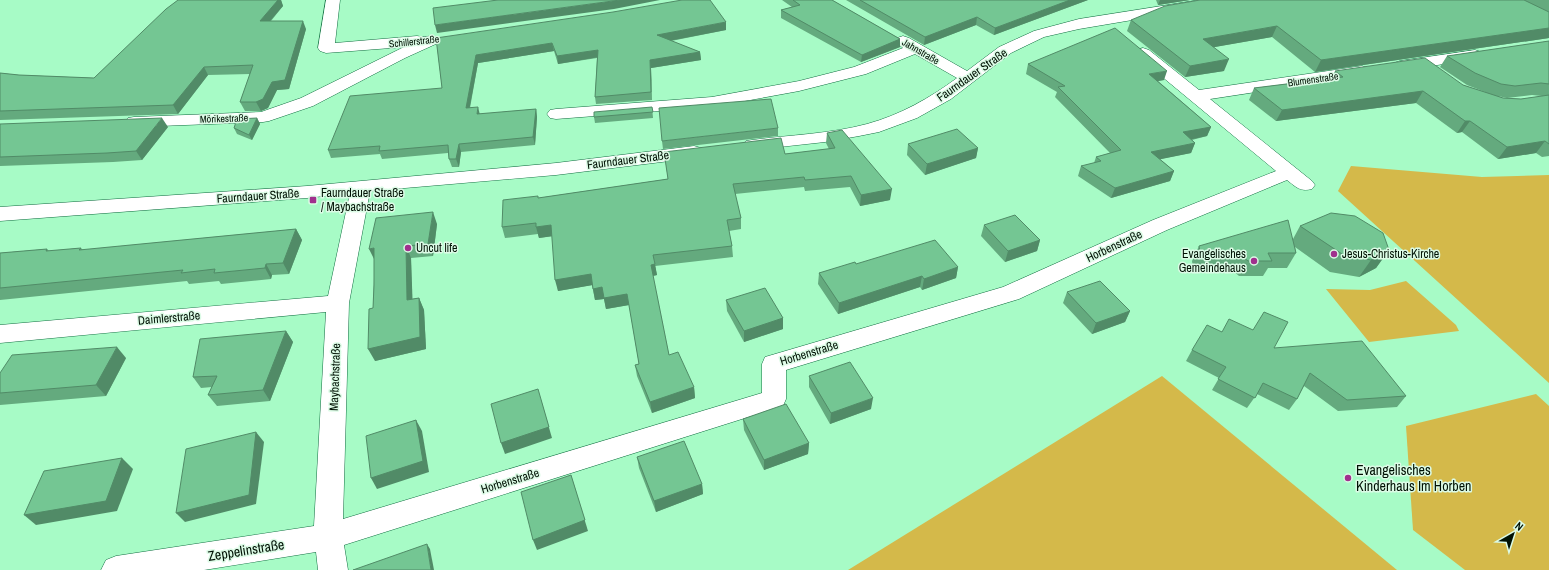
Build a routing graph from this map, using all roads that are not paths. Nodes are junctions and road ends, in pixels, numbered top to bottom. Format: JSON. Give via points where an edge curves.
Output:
{"nodes":[{"id":1,"x":333,"y":0,"type":"edge"},
{"id":2,"x":1227,"y":0,"type":"edge"},
{"id":3,"x":1102,"y":20,"type":"junction"},
{"id":4,"x":892,"y":34,"type":"edge"},
{"id":5,"x":440,"y":39,"type":"joint"},
{"id":6,"x":916,"y":48,"type":"junction"},
{"id":7,"x":1488,"y":53,"type":"edge"},
{"id":8,"x":1421,"y":63,"type":"junction"},
{"id":9,"x":1438,"y":75,"type":"edge"},
{"id":10,"x":968,"y":78,"type":"junction"},
{"id":11,"x":1195,"y":96,"type":"junction"},
{"id":12,"x":556,"y":114,"type":"dead end"},
{"id":13,"x":121,"y":122,"type":"edge"},
{"id":14,"x":732,"y":148,"type":"edge"},
{"id":15,"x":709,"y":150,"type":"edge"},
{"id":16,"x":361,"y":186,"type":"junction"},
{"id":17,"x":0,"y":214,"type":"edge"},
{"id":18,"x":338,"y":303,"type":"junction"},
{"id":19,"x":0,"y":334,"type":"edge"},
{"id":20,"x":328,"y":537,"type":"junction"},
{"id":21,"x":116,"y":570,"type":"edge"},
{"id":22,"x":333,"y":570,"type":"edge"}],
"edges":[{"from":1,"to":5,"type":"street","name":"Schillerstraße","via":[[326,48]]},
{"from":2,"to":3,"type":"street","name":"Faurndauer Straße"},
{"from":3,"to":10,"type":"street","name":"Faurndauer Straße","via":[[1039,34],[1005,50]]},
{"from":3,"to":11,"type":"street","name":"Horbenstraße"},
{"from":4,"to":6,"type":"street","name":"Jahnstraße"},
{"from":5,"to":13,"type":"street","name":"Mörikestraße","via":[[399,55],[308,102],[263,117]]},
{"from":6,"to":10,"type":"street","name":"Jahnstraße"},
{"from":6,"to":12,"type":"street","via":[[860,71],[799,86],[712,102]]},
{"from":7,"to":8,"type":"street","name":"Blumenstraße"},
{"from":8,"to":9,"type":"street"},
{"from":8,"to":11,"type":"street","name":"Blumenstraße"},
{"from":10,"to":14,"type":"street","name":"Faurndauer Straße","via":[[945,95],[910,114],[873,128],[825,137]]},
{"from":11,"to":20,"type":"street","name":"Horbenstraße","via":[[1297,179],[1160,225],[1011,293],[774,364],[774,399]]},
{"from":15,"to":16,"type":"street","name":"Faurndauer Straße","via":[[556,169]]},
{"from":16,"to":17,"type":"street","name":"Faurndauer Straße"},
{"from":16,"to":18,"type":"street","name":"Maybachstraße"},
{"from":18,"to":19,"type":"street","name":"Daimlerstraße"},
{"from":18,"to":20,"type":"street","name":"Maybachstraße"},
{"from":20,"to":21,"type":"street","name":"Zeppelinstraße"},
{"from":20,"to":22,"type":"street","name":"Maybachstraße"}]}
